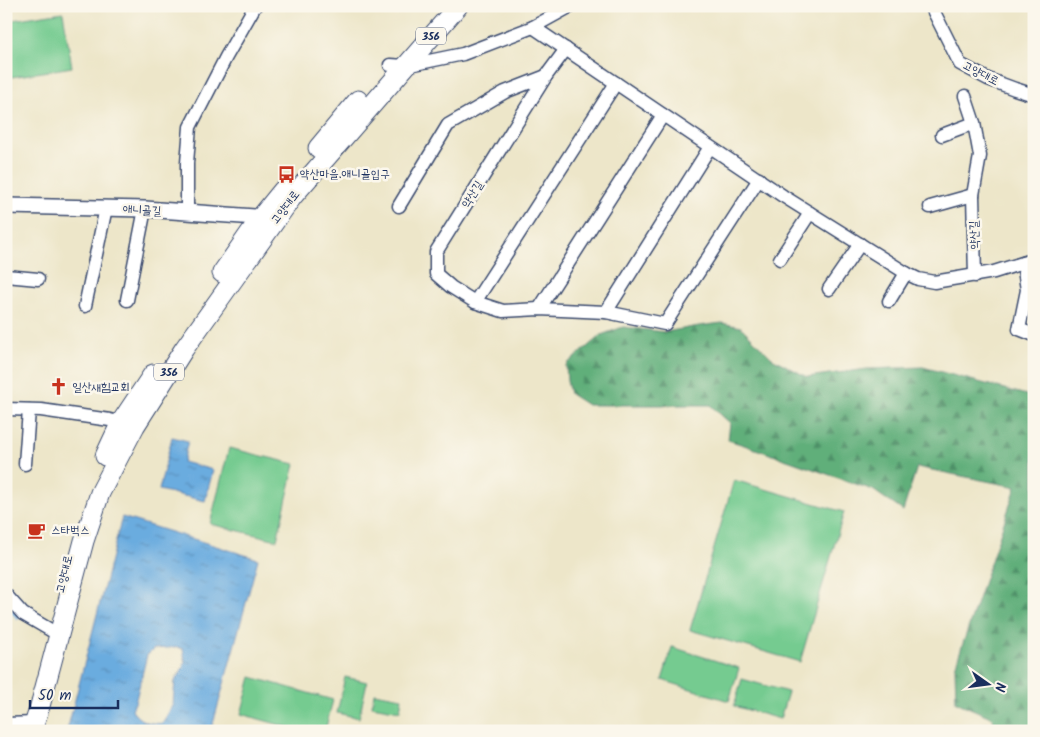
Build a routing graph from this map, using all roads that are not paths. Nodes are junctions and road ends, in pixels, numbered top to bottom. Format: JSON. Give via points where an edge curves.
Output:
{"nodes":[{"id":1,"x":255,"y":6,"type":"edge"},
{"id":2,"x":442,"y":6,"type":"edge"},
{"id":3,"x":458,"y":6,"type":"edge"},
{"id":4,"x":571,"y":6,"type":"edge"},
{"id":5,"x":932,"y":6,"type":"edge"},
{"id":6,"x":533,"y":26,"type":"junction"},
{"id":7,"x":566,"y":49,"type":"junction"},
{"id":8,"x":397,"y":65,"type":"junction"},
{"id":9,"x":546,"y":76,"type":"junction"},
{"id":10,"x":616,"y":83,"type":"junction"},
{"id":11,"x":1034,"y":95,"type":"edge"},
{"id":12,"x":964,"y":96,"type":"dead end"},
{"id":13,"x":663,"y":115,"type":"junction"},
{"id":14,"x":974,"y":123,"type":"junction"},
{"id":15,"x":942,"y":135,"type":"dead end"},
{"id":16,"x":710,"y":147,"type":"junction"},
{"id":17,"x":759,"y":179,"type":"junction"},
{"id":18,"x":973,"y":195,"type":"junction"},
{"id":19,"x":6,"y":206,"type":"edge"},
{"id":20,"x":399,"y":206,"type":"dead end"},
{"id":21,"x":930,"y":207,"type":"dead end"},
{"id":22,"x":106,"y":208,"type":"junction"},
{"id":23,"x":145,"y":209,"type":"junction"},
{"id":24,"x":187,"y":212,"type":"junction"},
{"id":25,"x":810,"y":213,"type":"junction"},
{"id":26,"x":269,"y":218,"type":"junction"},
{"id":27,"x":860,"y":244,"type":"junction"},
{"id":28,"x":780,"y":259,"type":"dead end"},
{"id":29,"x":1028,"y":260,"type":"edge"},
{"id":30,"x":906,"y":273,"type":"junction"},
{"id":31,"x":6,"y":276,"type":"edge"},
{"id":32,"x":975,"y":276,"type":"junction"},
{"id":33,"x":38,"y":279,"type":"dead end"},
{"id":34,"x":829,"y":289,"type":"dead end"},
{"id":35,"x":127,"y":300,"type":"dead end"},
{"id":36,"x":889,"y":301,"type":"dead end"},
{"id":37,"x":475,"y":302,"type":"junction"},
{"id":38,"x":85,"y":306,"type":"dead end"},
{"id":39,"x":539,"y":309,"type":"junction"},
{"id":40,"x":606,"y":312,"type":"junction"},
{"id":41,"x":1034,"y":334,"type":"edge"},
{"id":42,"x":6,"y":409,"type":"edge"},
{"id":43,"x":28,"y":410,"type":"junction"},
{"id":44,"x":128,"y":424,"type":"junction"},
{"id":45,"x":25,"y":464,"type":"dead end"},
{"id":46,"x":6,"y":595,"type":"edge"},
{"id":47,"x":55,"y":633,"type":"junction"},
{"id":48,"x":6,"y":724,"type":"edge"},
{"id":49,"x":29,"y":727,"type":"edge"}],
"edges":[{"from":1,"to":24,"type":"street","via":[[190,127]]},
{"from":2,"to":8,"type":"main road","name":"고양대로"},
{"from":3,"to":8,"type":"main road","name":"고양대로","number":"356"},
{"from":4,"to":6,"type":"street"},
{"from":5,"to":11,"type":"street","name":"고양대로","via":[[960,64],[988,79]]},
{"from":6,"to":7,"type":"street"},
{"from":6,"to":8,"type":"street","via":[[462,54]]},
{"from":7,"to":9,"type":"street","name":"약산길"},
{"from":7,"to":10,"type":"street"},
{"from":8,"to":26,"type":"main road","name":"고양대로","number":"356","via":[[292,196]]},
{"from":9,"to":20,"type":"street","via":[[506,92],[448,125]]},
{"from":9,"to":37,"type":"street","name":"약산길","via":[[436,252],[436,274]]},
{"from":10,"to":13,"type":"street"},
{"from":10,"to":37,"type":"street"},
{"from":12,"to":14,"type":"street","name":"약산길"},
{"from":13,"to":16,"type":"street"},
{"from":13,"to":39,"type":"street"},
{"from":14,"to":15,"type":"street"},
{"from":14,"to":18,"type":"street","name":"약산길","via":[[980,156]]},
{"from":16,"to":17,"type":"street"},
{"from":16,"to":40,"type":"street"},
{"from":17,"to":25,"type":"street"},
{"from":17,"to":40,"type":"street","name":"약산길","via":[[665,324]]},
{"from":18,"to":21,"type":"street"},
{"from":18,"to":32,"type":"street","name":"약산길"},
{"from":19,"to":22,"type":"street","name":"애니골길"},
{"from":22,"to":23,"type":"street","name":"애니골길"},
{"from":22,"to":38,"type":"street"},
{"from":23,"to":24,"type":"street","name":"애니골길"},
{"from":23,"to":35,"type":"street"},
{"from":24,"to":26,"type":"street","name":"애니골길"},
{"from":25,"to":27,"type":"street"},
{"from":25,"to":28,"type":"street"},
{"from":26,"to":44,"type":"main road","name":"고양대로","number":"356","via":[[184,349]]},
{"from":27,"to":30,"type":"street"},
{"from":27,"to":34,"type":"street"},
{"from":29,"to":32,"type":"street"},
{"from":29,"to":41,"type":"street","via":[[1028,290],[1019,330]]},
{"from":30,"to":32,"type":"street","via":[[934,282]]},
{"from":30,"to":36,"type":"street"},
{"from":31,"to":33,"type":"street"},
{"from":37,"to":39,"type":"street","name":"약산길","via":[[503,311]]},
{"from":39,"to":40,"type":"street","name":"약산길"},
{"from":42,"to":43,"type":"street"},
{"from":43,"to":44,"type":"street"},
{"from":43,"to":45,"type":"street"},
{"from":44,"to":47,"type":"main road","name":"고양대로","number":"356","via":[[100,493]]},
{"from":46,"to":47,"type":"street","via":[[23,614]]},
{"from":47,"to":49,"type":"main road","name":"고양대로","number":"356","via":[[40,706]]},
{"from":48,"to":49,"type":"street"}]}
